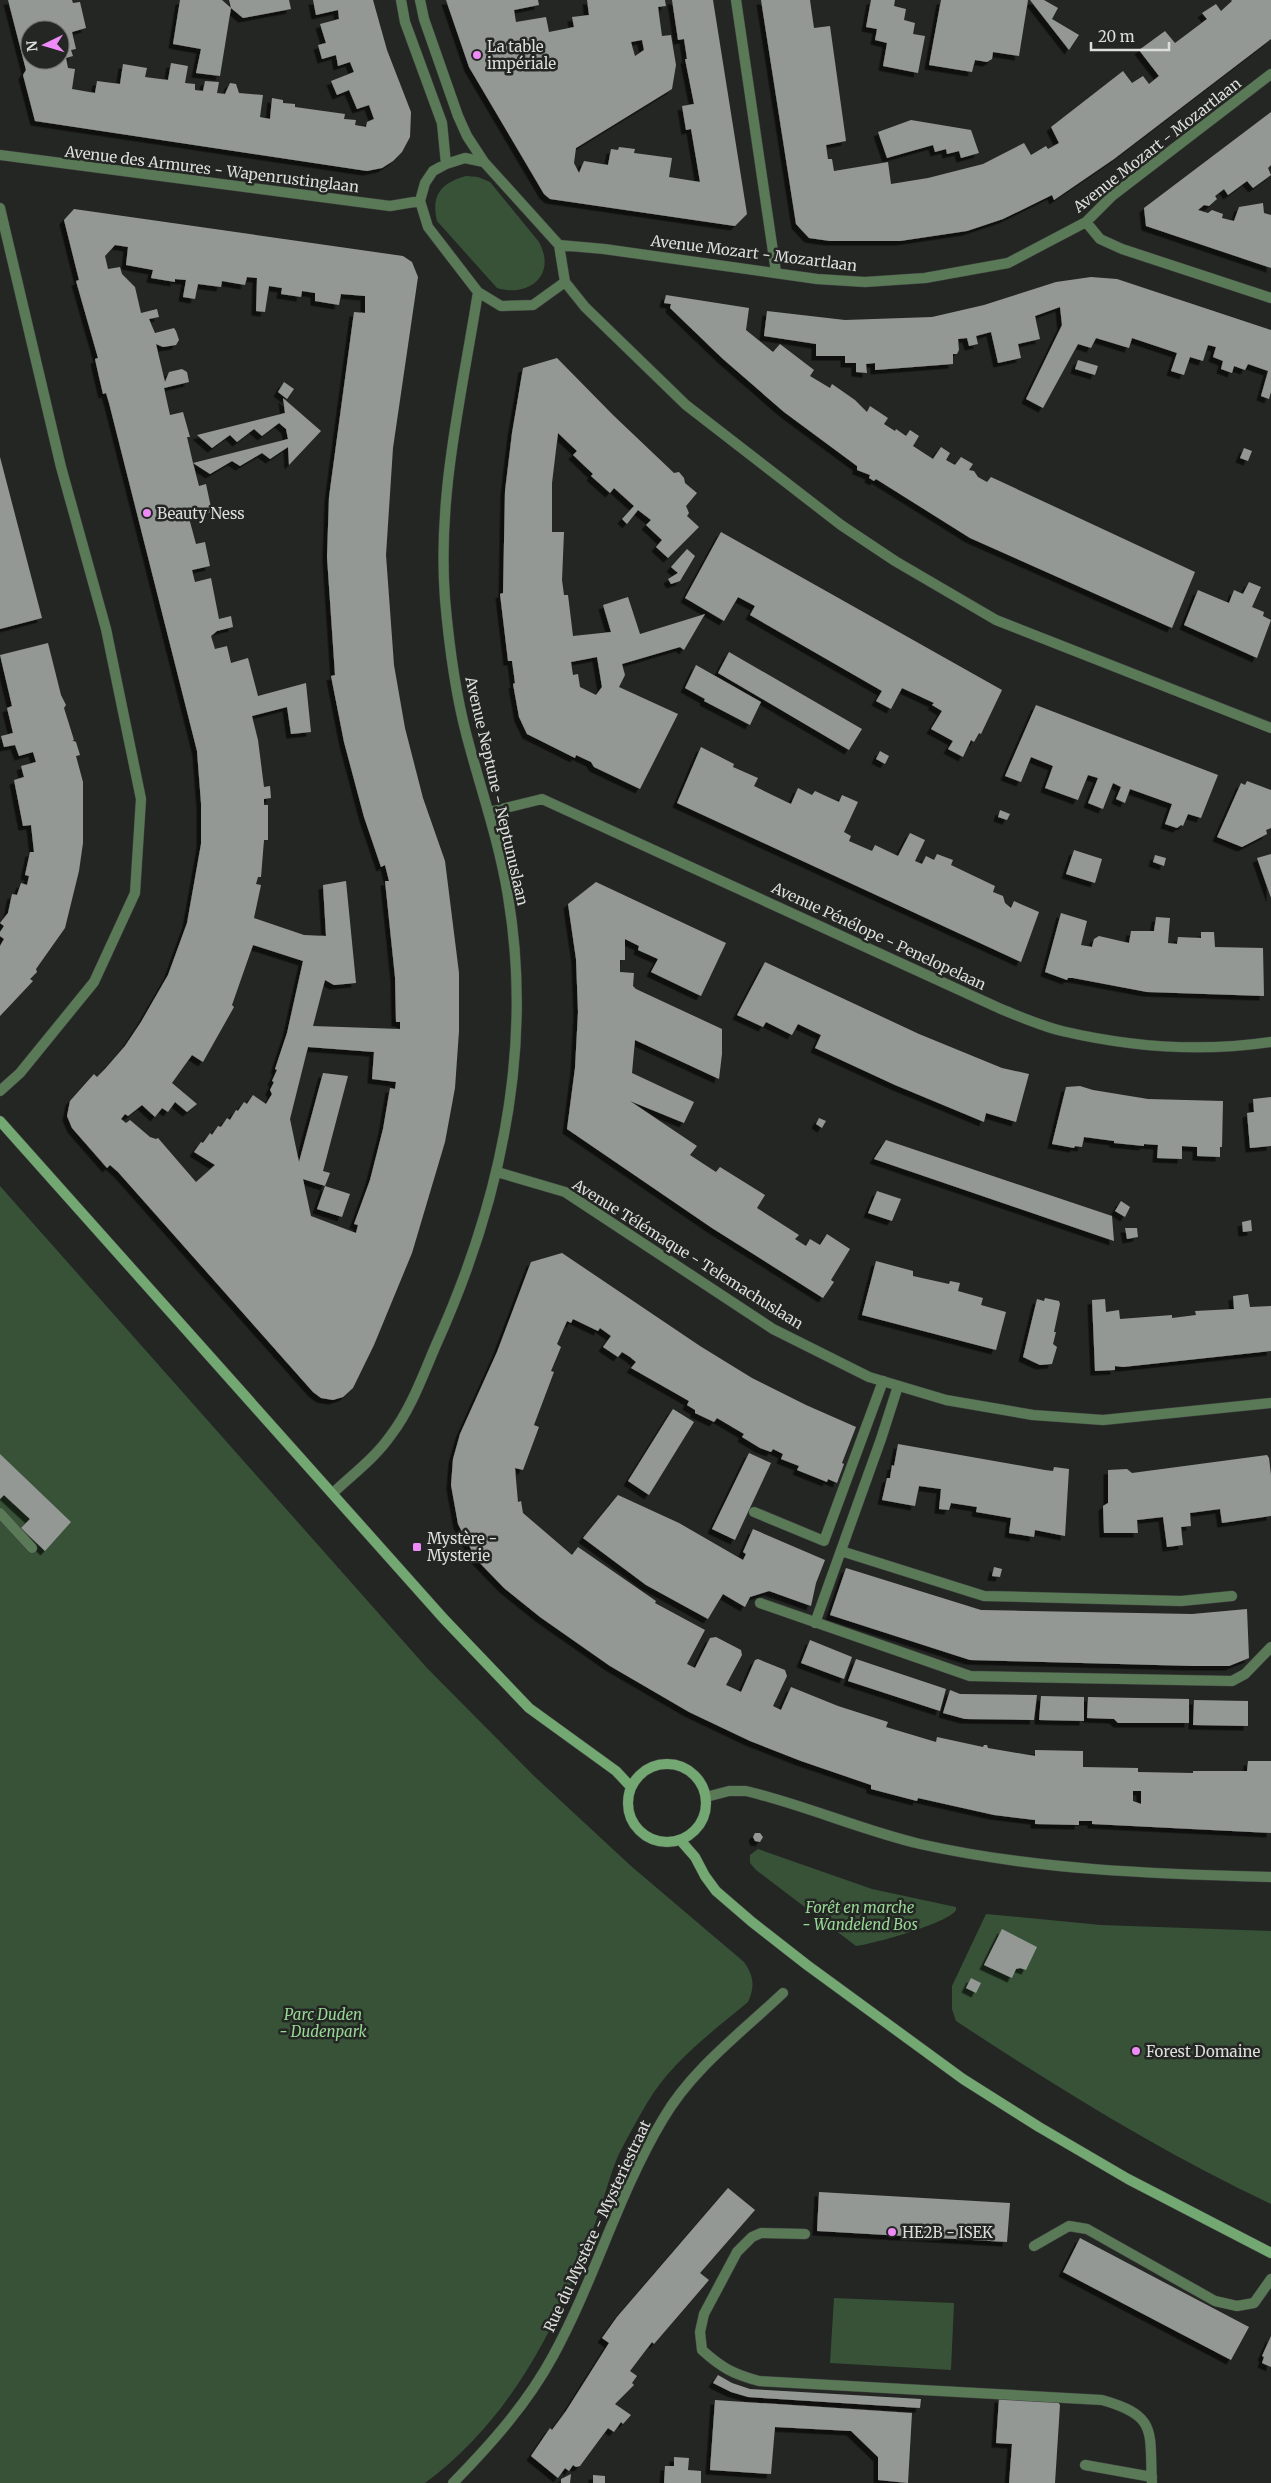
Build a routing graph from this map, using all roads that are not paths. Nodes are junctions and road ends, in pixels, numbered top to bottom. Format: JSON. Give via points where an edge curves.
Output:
{"nodes":[{"id":1,"x":401,"y":0,"type":"edge"},
{"id":2,"x":420,"y":0,"type":"edge"},
{"id":3,"x":736,"y":0,"type":"edge"},
{"id":4,"x":1271,"y":74,"type":"edge"},
{"id":5,"x":0,"y":155,"type":"edge"},
{"id":6,"x":484,"y":162,"type":"junction"},
{"id":7,"x":446,"y":164,"type":"junction"},
{"id":8,"x":420,"y":201,"type":"junction"},
{"id":9,"x":0,"y":208,"type":"edge"},
{"id":10,"x":1086,"y":222,"type":"junction"},
{"id":11,"x":559,"y":245,"type":"junction"},
{"id":12,"x":776,"y":272,"type":"junction"},
{"id":13,"x":565,"y":282,"type":"junction"},
{"id":14,"x":478,"y":292,"type":"junction"},
{"id":15,"x":1271,"y":298,"type":"edge"},
{"id":16,"x":1271,"y":728,"type":"edge"},
{"id":17,"x":489,"y":812,"type":"junction"},
{"id":18,"x":1271,"y":1042,"type":"edge"},
{"id":19,"x":0,"y":1091,"type":"edge"},
{"id":20,"x":0,"y":1121,"type":"edge"},
{"id":21,"x":497,"y":1172,"type":"junction"},
{"id":22,"x":883,"y":1381,"type":"junction"},
{"id":23,"x":898,"y":1386,"type":"junction"},
{"id":24,"x":1271,"y":1403,"type":"edge"},
{"id":25,"x":333,"y":1493,"type":"junction"},
{"id":26,"x":754,"y":1512,"type":"dead end"},
{"id":27,"x":0,"y":1513,"type":"edge"},
{"id":28,"x":32,"y":1548,"type":"dead end"},
{"id":29,"x":841,"y":1552,"type":"junction"},
{"id":30,"x":1232,"y":1596,"type":"dead end"},
{"id":31,"x":760,"y":1603,"type":"dead end"},
{"id":32,"x":815,"y":1623,"type":"junction"},
{"id":33,"x":1271,"y":1647,"type":"edge"},
{"id":34,"x":631,"y":1787,"type":"junction"},
{"id":35,"x":706,"y":1797,"type":"junction"},
{"id":36,"x":681,"y":1841,"type":"junction"},
{"id":37,"x":1271,"y":1877,"type":"edge"},
{"id":38,"x":783,"y":1993,"type":"dead end"},
{"id":39,"x":805,"y":2234,"type":"dead end"},
{"id":40,"x":1034,"y":2246,"type":"dead end"},
{"id":41,"x":1271,"y":2253,"type":"edge"},
{"id":42,"x":1271,"y":2279,"type":"edge"},
{"id":43,"x":1085,"y":2465,"type":"dead end"},
{"id":44,"x":1152,"y":2480,"type":"edge"},
{"id":45,"x":452,"y":2483,"type":"edge"}],
"edges":[{"from":1,"to":7,"type":"street","via":[[442,123]]},
{"from":2,"to":6,"type":"street","via":[[458,116],[466,136]]},
{"from":3,"to":12,"type":"street"},
{"from":4,"to":10,"type":"street","name":"Avenue Mozart - Mozartlaan","via":[[1112,196]]},
{"from":5,"to":8,"type":"street","name":"Avenue des Armures - Wapenrustinglaan","via":[[390,206]]},
{"from":6,"to":7,"type":"street","via":[[464,158]]},
{"from":6,"to":11,"type":"street"},
{"from":7,"to":8,"type":"street","via":[[433,170]]},
{"from":8,"to":14,"type":"street","via":[[428,227]]},
{"from":9,"to":19,"type":"street","via":[[60,467],[106,629],[142,799],[135,893],[94,982],[20,1073]]},
{"from":10,"to":12,"type":"street","name":"Avenue Mozart - Mozartlaan","via":[[1008,264],[925,278],[865,282]]},
{"from":10,"to":15,"type":"street","via":[[1100,239],[1122,249]]},
{"from":11,"to":12,"type":"street","name":"Avenue Mozart - Mozartlaan"},
{"from":11,"to":13,"type":"street"},
{"from":13,"to":14,"type":"street","via":[[533,305],[501,306]]},
{"from":13,"to":16,"type":"street","via":[[585,307],[686,405],[841,525],[895,561],[996,620]]},
{"from":14,"to":17,"type":"street","name":"Avenue Neptune - Neptunuslaan","via":[[447,484],[445,587],[450,652],[466,734]]},
{"from":17,"to":18,"type":"street","name":"Avenue Pénélope - Penelopelaan","via":[[542,800],[1001,1009],[1061,1031],[1147,1045],[1230,1048]]},
{"from":17,"to":21,"type":"street","name":"Avenue Neptune - Neptunuslaan","via":[[513,934],[517,1036],[512,1097]]},
{"from":20,"to":25,"type":"street"},
{"from":21,"to":22,"type":"street","name":"Avenue Télémaque - Telemachuslaan","via":[[565,1192],[773,1329]]},
{"from":21,"to":25,"type":"street","name":"Avenue Neptune - Neptunuslaan","via":[[468,1268],[416,1391],[393,1433],[375,1456]]},
{"from":22,"to":23,"type":"street","name":"Avenue Télémaque - Telemachuslaan"},
{"from":22,"to":26,"type":"street","via":[[824,1541]]},
{"from":23,"to":24,"type":"street","name":"Avenue Télémaque - Telemachuslaan","via":[[946,1400],[994,1408],[1103,1420]]},
{"from":23,"to":29,"type":"street"},
{"from":25,"to":34,"type":"street","via":[[528,1708],[616,1771]]},
{"from":27,"to":28,"type":"street"},
{"from":29,"to":30,"type":"street","via":[[984,1596],[1181,1601]]},
{"from":29,"to":32,"type":"street"},
{"from":31,"to":32,"type":"street"},
{"from":32,"to":33,"type":"street","via":[[970,1676],[1232,1681],[1245,1674]]},
{"from":34,"to":35,"type":"street","via":[[646,1770],[667,1763],[688,1769],[703,1786]]},
{"from":34,"to":36,"type":"street","via":[[630,1817],[638,1830],[650,1839],[666,1843]]},
{"from":35,"to":36,"type":"street","via":[[704,1819]]},
{"from":35,"to":37,"type":"street","via":[[729,1791],[746,1791],[918,1843],[1003,1860],[1102,1871]]},
{"from":36,"to":41,"type":"street","via":[[716,1891],[752,1922],[963,2079],[1039,2128],[1128,2179]]},
{"from":38,"to":45,"type":"street","name":"Rue du Mystère - Mysteriestraat","via":[[699,2072],[663,2118],[553,2356],[528,2397]]},
{"from":39,"to":44,"type":"street","via":[[761,2232],[737,2252],[704,2314],[700,2332],[702,2350],[720,2366],[759,2381],[1102,2400],[1128,2407],[1146,2422],[1151,2446]]},
{"from":40,"to":42,"type":"street","via":[[1068,2226],[1087,2229],[1215,2301],[1237,2306],[1254,2303]]},
{"from":43,"to":44,"type":"street"}]}
